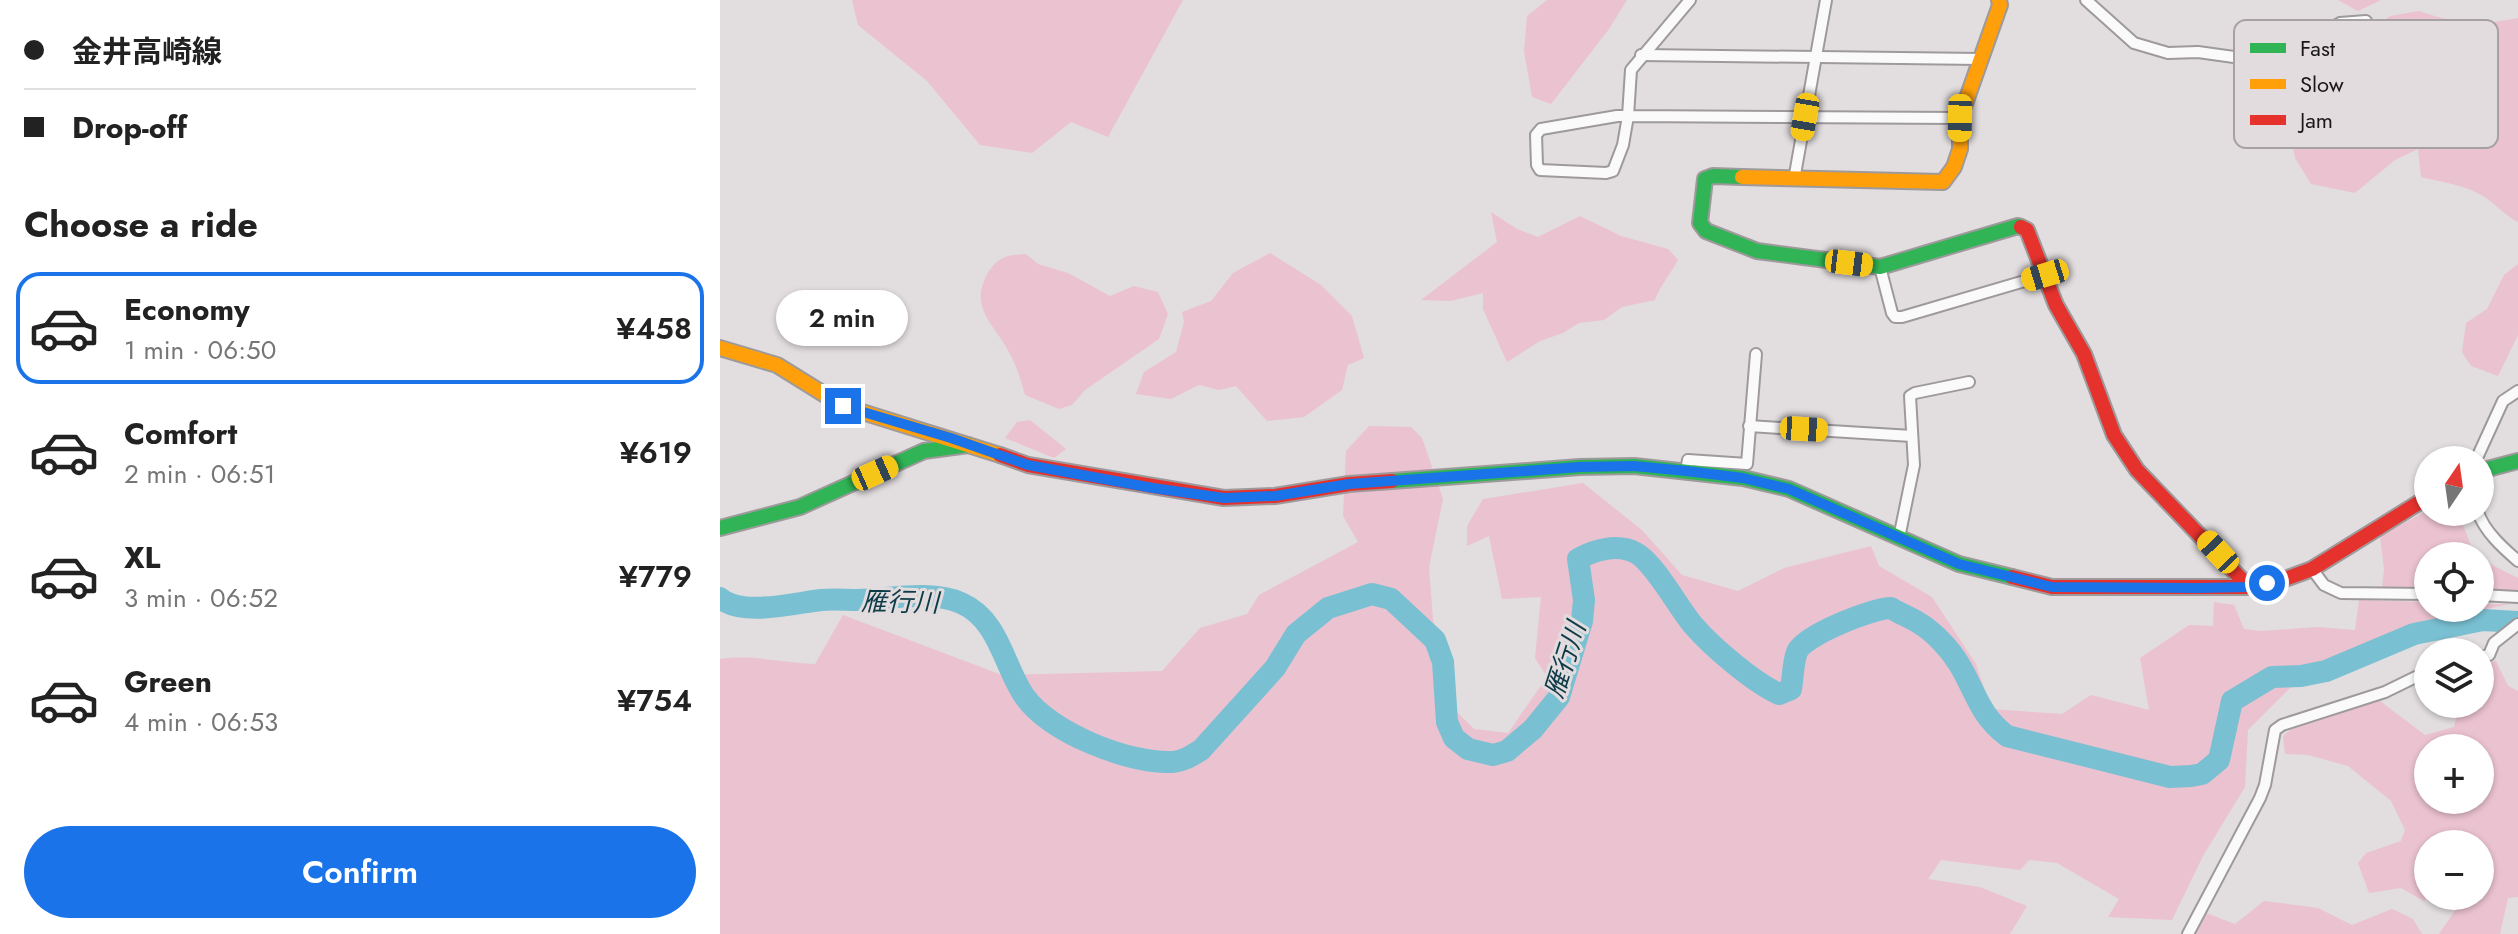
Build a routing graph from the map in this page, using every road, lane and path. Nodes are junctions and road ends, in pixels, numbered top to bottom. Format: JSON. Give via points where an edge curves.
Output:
{"nodes":[{"id":1,"x":1690,"y":0,"type":"edge"},
{"id":2,"x":1826,"y":0,"type":"edge"},
{"id":3,"x":1999,"y":0,"type":"edge"},
{"id":4,"x":2086,"y":0,"type":"edge"},
{"id":5,"x":1641,"y":55,"type":"junction"},
{"id":6,"x":1816,"y":56,"type":"junction"},
{"id":7,"x":2234,"y":57,"type":"edge"},
{"id":8,"x":1981,"y":59,"type":"junction"},
{"id":9,"x":1628,"y":116,"type":"junction"},
{"id":10,"x":1805,"y":117,"type":"junction"},
{"id":11,"x":1960,"y":118,"type":"junction"},
{"id":12,"x":1794,"y":180,"type":"junction"},
{"id":13,"x":1880,"y":267,"type":"junction"},
{"id":14,"x":2045,"y":275,"type":"junction"},
{"id":15,"x":720,"y":348,"type":"edge"},
{"id":16,"x":1756,"y":354,"type":"dead end"},
{"id":17,"x":1969,"y":382,"type":"dead end"},
{"id":18,"x":2518,"y":391,"type":"edge"},
{"id":19,"x":1749,"y":426,"type":"junction"},
{"id":20,"x":1912,"y":436,"type":"junction"},
{"id":21,"x":969,"y":445,"type":"junction"},
{"id":22,"x":2488,"y":446,"type":"edge"},
{"id":23,"x":2518,"y":461,"type":"edge"},
{"id":24,"x":2494,"y":465,"type":"edge"},
{"id":25,"x":1686,"y":471,"type":"junction"},
{"id":26,"x":2414,"y":506,"type":"edge"},
{"id":27,"x":2485,"y":526,"type":"edge"},
{"id":28,"x":720,"y":528,"type":"edge"},
{"id":29,"x":1899,"y":538,"type":"junction"},
{"id":30,"x":2518,"y":561,"type":"edge"},
{"id":31,"x":2312,"y":569,"type":"junction"},
{"id":32,"x":2249,"y":587,"type":"junction"},
{"id":33,"x":2414,"y":594,"type":"edge"},
{"id":34,"x":2494,"y":596,"type":"edge"},
{"id":35,"x":2518,"y":597,"type":"edge"},
{"id":36,"x":2518,"y":624,"type":"edge"},
{"id":37,"x":2494,"y":643,"type":"edge"},
{"id":38,"x":2414,"y":678,"type":"edge"},
{"id":39,"x":2188,"y":934,"type":"edge"}],
"edges":[{"from":1,"to":5,"type":"street"},
{"from":2,"to":6,"type":"street"},
{"from":3,"to":8,"type":"main road"},
{"from":4,"to":7,"type":"street","via":[[2134,43],[2168,53]]},
{"from":5,"to":6,"type":"street"},
{"from":5,"to":9,"type":"street","via":[[1628,75]]},
{"from":6,"to":8,"type":"street"},
{"from":6,"to":10,"type":"street"},
{"from":8,"to":11,"type":"main road"},
{"from":9,"to":9,"type":"street","via":[[1616,168],[1610,173],[1537,168],[1536,135],[1541,129]]},
{"from":9,"to":10,"type":"street"},
{"from":10,"to":11,"type":"street"},
{"from":10,"to":12,"type":"street"},
{"from":11,"to":12,"type":"main road","via":[[1960,149],[1943,182]]},
{"from":12,"to":13,"type":"main road","via":[[1709,176],[1700,223],[1706,231],[1757,251]]},
{"from":13,"to":14,"type":"main road","via":[[2018,226],[2027,230]]},
{"from":13,"to":14,"type":"street","via":[[1895,317]]},
{"from":14,"to":32,"type":"main road","via":[[2084,354],[2114,435],[2137,470]]},
{"from":15,"to":21,"type":"main road","via":[[777,365],[843,406]]},
{"from":16,"to":19,"type":"street"},
{"from":17,"to":20,"type":"street","via":[[1910,396]]},
{"from":18,"to":22,"type":"street","via":[[2503,401]]},
{"from":19,"to":20,"type":"street"},
{"from":19,"to":25,"type":"street","via":[[1747,464],[1688,460]]},
{"from":20,"to":29,"type":"street","via":[[1914,465]]},
{"from":21,"to":25,"type":"main road","via":[[1028,465],[1224,498],[1580,467]]},
{"from":21,"to":28,"type":"main road","via":[[924,451],[800,507]]},
{"from":23,"to":24,"type":"main road"},
{"from":25,"to":29,"type":"main road","via":[[1789,489]]},
{"from":26,"to":31,"type":"main road"},
{"from":27,"to":30,"type":"street"},
{"from":29,"to":32,"type":"main road","via":[[1959,564],[2052,587]]},
{"from":31,"to":32,"type":"main road"},
{"from":31,"to":33,"type":"street","via":[[2324,585],[2341,593]]},
{"from":34,"to":35,"type":"street"},
{"from":36,"to":37,"type":"street"},
{"from":38,"to":39,"type":"street","via":[[2275,730],[2260,798]]}]}
